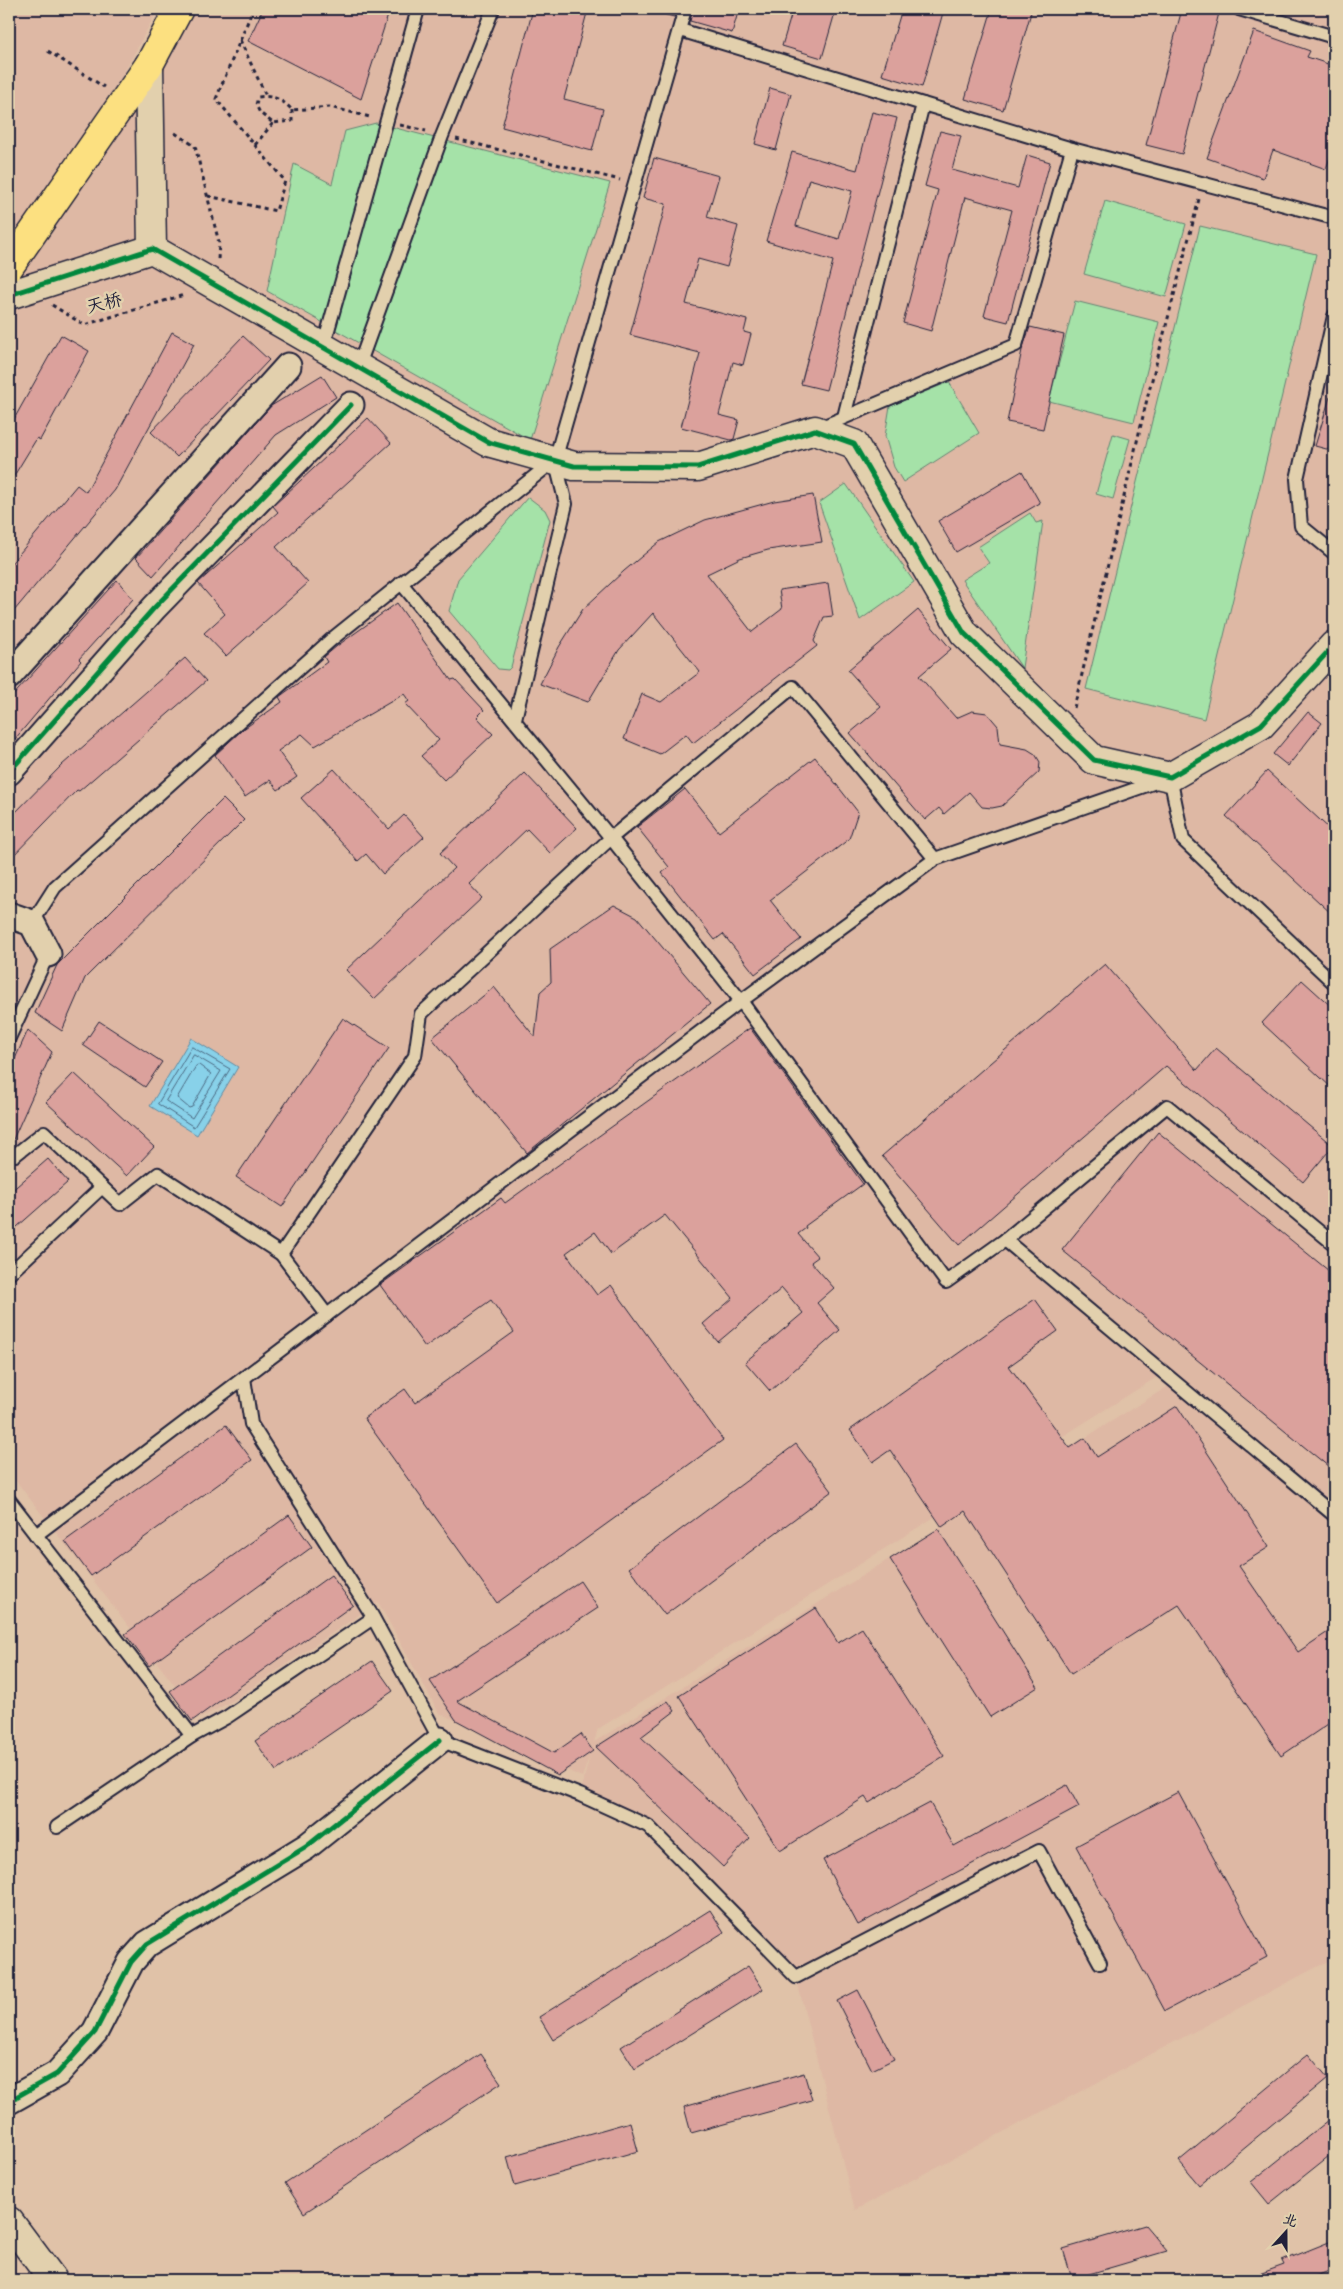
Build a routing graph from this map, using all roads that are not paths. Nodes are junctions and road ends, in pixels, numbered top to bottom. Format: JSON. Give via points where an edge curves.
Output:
{"nodes":[{"id":1,"x":179,"y":9,"type":"edge"},
{"id":2,"x":418,"y":9,"type":"edge"},
{"id":3,"x":493,"y":9,"type":"edge"},
{"id":4,"x":685,"y":9,"type":"edge"},
{"id":5,"x":1239,"y":9,"type":"edge"},
{"id":6,"x":680,"y":30,"type":"junction"},
{"id":7,"x":1334,"y":37,"type":"edge"},
{"id":8,"x":149,"y":65,"type":"junction"},
{"id":9,"x":923,"y":104,"type":"junction"},
{"id":10,"x":1072,"y":150,"type":"junction"},
{"id":11,"x":1334,"y":218,"type":"edge"},
{"id":12,"x":152,"y":249,"type":"junction"},
{"id":13,"x":9,"y":267,"type":"edge"},
{"id":14,"x":17,"y":292,"type":"edge"},
{"id":15,"x":1334,"y":316,"type":"edge"},
{"id":16,"x":323,"y":348,"type":"junction"},
{"id":17,"x":288,"y":366,"type":"dead end"},
{"id":18,"x":358,"y":368,"type":"junction"},
{"id":19,"x":352,"y":406,"type":"dead end"},
{"id":20,"x":844,"y":417,"type":"junction"},
{"id":21,"x":815,"y":430,"type":"junction"},
{"id":22,"x":554,"y":460,"type":"junction"},
{"id":23,"x":1334,"y":553,"type":"edge"},
{"id":24,"x":401,"y":583,"type":"junction"},
{"id":25,"x":1334,"y":645,"type":"edge"},
{"id":26,"x":9,"y":676,"type":"edge"},
{"id":27,"x":515,"y":719,"type":"junction"},
{"id":28,"x":9,"y":772,"type":"edge"},
{"id":29,"x":1170,"y":777,"type":"junction"},
{"id":30,"x":611,"y":838,"type":"junction"},
{"id":31,"x":935,"y":858,"type":"junction"},
{"id":32,"x":9,"y":915,"type":"edge"},
{"id":33,"x":32,"y":923,"type":"junction"},
{"id":34,"x":48,"y":954,"type":"joint"},
{"id":35,"x":1334,"y":984,"type":"edge"},
{"id":36,"x":741,"y":1001,"type":"junction"},
{"id":37,"x":9,"y":1038,"type":"edge"},
{"id":38,"x":9,"y":1152,"type":"edge"},
{"id":39,"x":102,"y":1187,"type":"junction"},
{"id":40,"x":1005,"y":1240,"type":"junction"},
{"id":41,"x":1334,"y":1244,"type":"edge"},
{"id":42,"x":282,"y":1254,"type":"junction"},
{"id":43,"x":9,"y":1274,"type":"edge"},
{"id":44,"x":327,"y":1315,"type":"junction"},
{"id":45,"x":244,"y":1378,"type":"junction"},
{"id":46,"x":9,"y":1500,"type":"edge"},
{"id":47,"x":1334,"y":1515,"type":"edge"},
{"id":48,"x":36,"y":1535,"type":"junction"},
{"id":49,"x":373,"y":1618,"type":"junction"},
{"id":50,"x":192,"y":1736,"type":"junction"},
{"id":51,"x":440,"y":1740,"type":"junction"},
{"id":52,"x":57,"y":1827,"type":"dead end"},
{"id":53,"x":1100,"y":1963,"type":"dead end"},
{"id":54,"x":9,"y":2101,"type":"edge"},
{"id":55,"x":9,"y":2221,"type":"edge"},
{"id":56,"x":53,"y":2280,"type":"edge"}],
"edges":[{"from":1,"to":8,"type":"main road"},
{"from":2,"to":16,"type":"lane"},
{"from":3,"to":18,"type":"lane","via":[[442,136]]},
{"from":4,"to":6,"type":"lane"},
{"from":5,"to":7,"type":"lane"},
{"from":6,"to":9,"type":"lane"},
{"from":6,"to":22,"type":"lane"},
{"from":8,"to":12,"type":"street"},
{"from":8,"to":13,"type":"main road"},
{"from":9,"to":10,"type":"lane"},
{"from":9,"to":20,"type":"lane"},
{"from":10,"to":11,"type":"lane"},
{"from":10,"to":20,"type":"lane","via":[[1016,345]]},
{"from":12,"to":14,"type":"street"},
{"from":12,"to":16,"type":"street"},
{"from":15,"to":23,"type":"lane","via":[[1297,480],[1301,526]]},
{"from":16,"to":18,"type":"street"},
{"from":17,"to":26,"type":"street"},
{"from":18,"to":22,"type":"street","via":[[488,442]]},
{"from":19,"to":28,"type":"street","via":[[154,608]]},
{"from":20,"to":21,"type":"lane"},
{"from":21,"to":22,"type":"street","via":[[698,467],[574,466]]},
{"from":21,"to":29,"type":"street","via":[[854,444],[964,633],[1094,760]]},
{"from":22,"to":24,"type":"lane"},
{"from":22,"to":27,"type":"lane","via":[[566,504]]},
{"from":24,"to":27,"type":"lane"},
{"from":24,"to":33,"type":"lane","via":[[332,638],[55,886]]},
{"from":25,"to":29,"type":"street","via":[[1261,725]]},
{"from":27,"to":30,"type":"lane"},
{"from":29,"to":31,"type":"lane"},
{"from":29,"to":35,"type":"lane","via":[[1183,840]]},
{"from":30,"to":31,"type":"lane","via":[[793,687]]},
{"from":30,"to":36,"type":"lane"},
{"from":30,"to":42,"type":"lane","via":[[421,1014],[415,1056]]},
{"from":31,"to":36,"type":"lane"},
{"from":32,"to":33,"type":"street"},
{"from":33,"to":34,"type":"street"},
{"from":34,"to":37,"type":"lane"},
{"from":36,"to":40,"type":"lane","via":[[946,1282]]},
{"from":36,"to":44,"type":"lane"},
{"from":38,"to":39,"type":"lane","via":[[15,1155],[44,1132]]},
{"from":39,"to":42,"type":"lane","via":[[120,1204],[158,1174]]},
{"from":39,"to":43,"type":"lane"},
{"from":40,"to":41,"type":"lane","via":[[1168,1106]]},
{"from":40,"to":47,"type":"lane"},
{"from":42,"to":44,"type":"lane"},
{"from":44,"to":45,"type":"lane"},
{"from":45,"to":48,"type":"lane"},
{"from":45,"to":49,"type":"lane","via":[[251,1424]]},
{"from":46,"to":48,"type":"lane"},
{"from":48,"to":50,"type":"lane"},
{"from":49,"to":50,"type":"lane","via":[[227,1717]]},
{"from":49,"to":51,"type":"lane"},
{"from":50,"to":52,"type":"lane"},
{"from":51,"to":53,"type":"lane","via":[[580,1795],[648,1826],[796,1977],[1039,1851]]},
{"from":51,"to":54,"type":"street","via":[[306,1847],[147,1944],[131,1962],[95,2032],[57,2074]]},
{"from":55,"to":56,"type":"street"}]}
